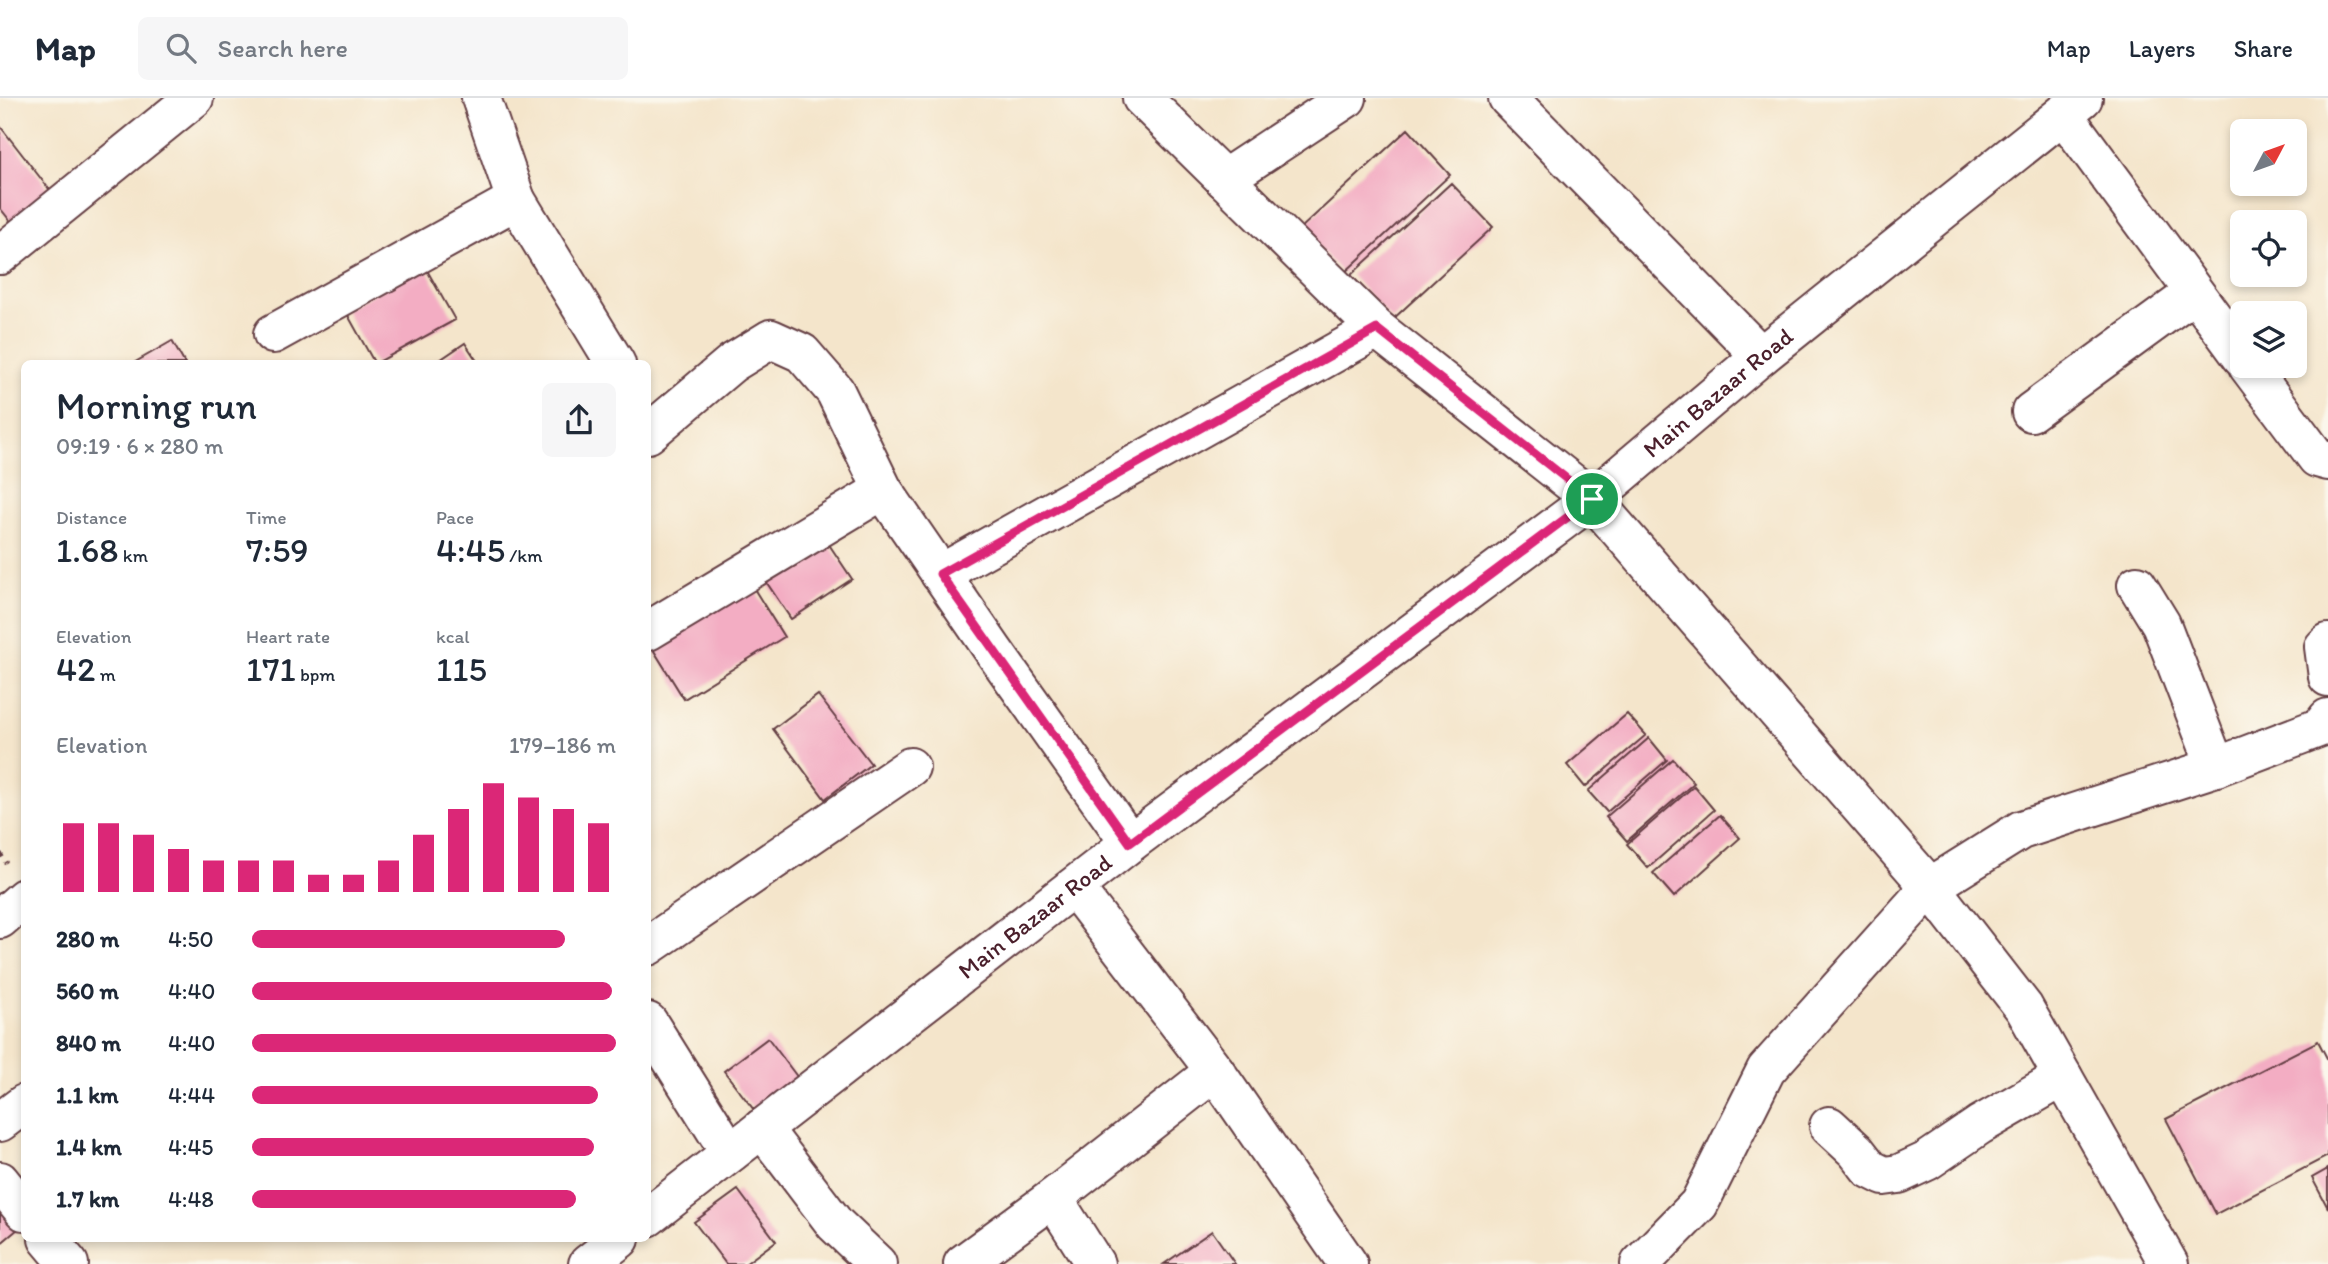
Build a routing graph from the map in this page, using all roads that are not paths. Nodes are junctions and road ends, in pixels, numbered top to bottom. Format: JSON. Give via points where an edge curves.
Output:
{"nodes":[{"id":1,"x":194,"y":98,"type":"edge"},
{"id":2,"x":481,"y":98,"type":"edge"},
{"id":3,"x":1142,"y":98,"type":"edge"},
{"id":4,"x":1347,"y":98,"type":"edge"},
{"id":5,"x":1508,"y":98,"type":"edge"},
{"id":6,"x":2073,"y":106,"type":"edge"},
{"id":7,"x":1224,"y":178,"type":"junction"},
{"id":8,"x":516,"y":200,"type":"junction"},
{"id":9,"x":0,"y":255,"type":"edge"},
{"id":10,"x":2194,"y":293,"type":"junction"},
{"id":11,"x":1377,"y":329,"type":"junction"},
{"id":12,"x":273,"y":334,"type":"dead end"},
{"id":13,"x":2230,"y":341,"type":"edge"},
{"id":14,"x":1761,"y":356,"type":"junction"},
{"id":15,"x":615,"y":360,"type":"edge"},
{"id":16,"x":2257,"y":378,"type":"edge"},
{"id":17,"x":2031,"y":412,"type":"dead end"},
{"id":18,"x":651,"y":424,"type":"edge"},
{"id":19,"x":2328,"y":461,"type":"edge"},
{"id":20,"x":883,"y":490,"type":"junction"},
{"id":21,"x":1592,"y":499,"type":"junction"},
{"id":22,"x":940,"y":574,"type":"junction"},
{"id":23,"x":2137,"y":585,"type":"dead end"},
{"id":24,"x":651,"y":629,"type":"edge"},
{"id":25,"x":2328,"y":643,"type":"edge"},
{"id":26,"x":2328,"y":677,"type":"edge"},
{"id":27,"x":2328,"y":718,"type":"edge"},
{"id":28,"x":910,"y":767,"type":"dead end"},
{"id":29,"x":2216,"y":767,"type":"junction"},
{"id":30,"x":1130,"y":843,"type":"junction"},
{"id":31,"x":1074,"y":887,"type":"junction"},
{"id":32,"x":1930,"y":887,"type":"junction"},
{"id":33,"x":21,"y":901,"type":"edge"},
{"id":34,"x":0,"y":919,"type":"edge"},
{"id":35,"x":651,"y":944,"type":"edge"},
{"id":36,"x":651,"y":1027,"type":"edge"},
{"id":37,"x":1215,"y":1071,"type":"junction"},
{"id":38,"x":2063,"y":1076,"type":"junction"},
{"id":39,"x":21,"y":1106,"type":"edge"},
{"id":40,"x":0,"y":1122,"type":"edge"},
{"id":41,"x":1829,"y":1126,"type":"dead end"},
{"id":42,"x":762,"y":1128,"type":"junction"},
{"id":43,"x":730,"y":1153,"type":"junction"},
{"id":44,"x":0,"y":1181,"type":"edge"},
{"id":45,"x":1053,"y":1198,"type":"junction"},
{"id":46,"x":21,"y":1206,"type":"edge"},
{"id":47,"x":651,"y":1215,"type":"edge"},
{"id":48,"x":51,"y":1242,"type":"edge"},
{"id":49,"x":616,"y":1242,"type":"edge"},
{"id":50,"x":69,"y":1264,"type":"edge"},
{"id":51,"x":588,"y":1264,"type":"edge"},
{"id":52,"x":877,"y":1264,"type":"edge"},
{"id":53,"x":963,"y":1264,"type":"edge"},
{"id":54,"x":1095,"y":1264,"type":"edge"},
{"id":55,"x":1348,"y":1264,"type":"edge"},
{"id":56,"x":1640,"y":1264,"type":"edge"},
{"id":57,"x":2169,"y":1264,"type":"edge"}],
"edges":[{"from":1,"to":9,"type":"street"},
{"from":2,"to":8,"type":"street"},
{"from":3,"to":7,"type":"street"},
{"from":4,"to":7,"type":"street"},
{"from":5,"to":14,"type":"street"},
{"from":6,"to":10,"type":"street"},
{"from":6,"to":14,"type":"street","name":"Main Bazaar Road"},
{"from":7,"to":11,"type":"street"},
{"from":8,"to":12,"type":"street"},
{"from":8,"to":15,"type":"street"},
{"from":10,"to":13,"type":"street"},
{"from":10,"to":17,"type":"street"},
{"from":11,"to":21,"type":"street"},
{"from":11,"to":22,"type":"street"},
{"from":14,"to":21,"type":"street","name":"Main Bazaar Road"},
{"from":16,"to":19,"type":"street","via":[[2317,458]]},
{"from":18,"to":20,"type":"street","via":[[772,339],[802,353],[835,391]]},
{"from":20,"to":22,"type":"street"},
{"from":20,"to":24,"type":"street"},
{"from":21,"to":30,"type":"street","name":"Main Bazaar Road"},
{"from":21,"to":32,"type":"street"},
{"from":22,"to":30,"type":"street"},
{"from":23,"to":29,"type":"street","via":[[2161,624]]},
{"from":25,"to":26,"type":"street","via":[[2324,647]]},
{"from":27,"to":29,"type":"street","via":[[2321,727]]},
{"from":28,"to":35,"type":"street"},
{"from":29,"to":32,"type":"street","via":[[2021,830]]},
{"from":30,"to":31,"type":"street","name":"Main Bazaar Road"},
{"from":31,"to":37,"type":"street"},
{"from":31,"to":42,"type":"street","name":"Main Bazaar Road"},
{"from":32,"to":38,"type":"street","via":[[2024,1008]]},
{"from":32,"to":56,"type":"street","via":[[1766,1070],[1699,1204]]},
{"from":33,"to":34,"type":"street"},
{"from":36,"to":43,"type":"street"},
{"from":37,"to":45,"type":"street"},
{"from":37,"to":55,"type":"street"},
{"from":38,"to":41,"type":"street","via":[[1899,1174],[1884,1176],[1870,1169]]},
{"from":38,"to":57,"type":"street"},
{"from":39,"to":40,"type":"street"},
{"from":42,"to":43,"type":"street","name":"Main Bazaar Road"},
{"from":42,"to":52,"type":"street","via":[[835,1224]]},
{"from":43,"to":47,"type":"street","name":"Main Bazaar Road"},
{"from":44,"to":46,"type":"street"},
{"from":45,"to":53,"type":"street"},
{"from":45,"to":54,"type":"street"},
{"from":48,"to":50,"type":"street"},
{"from":49,"to":51,"type":"street"}]}
